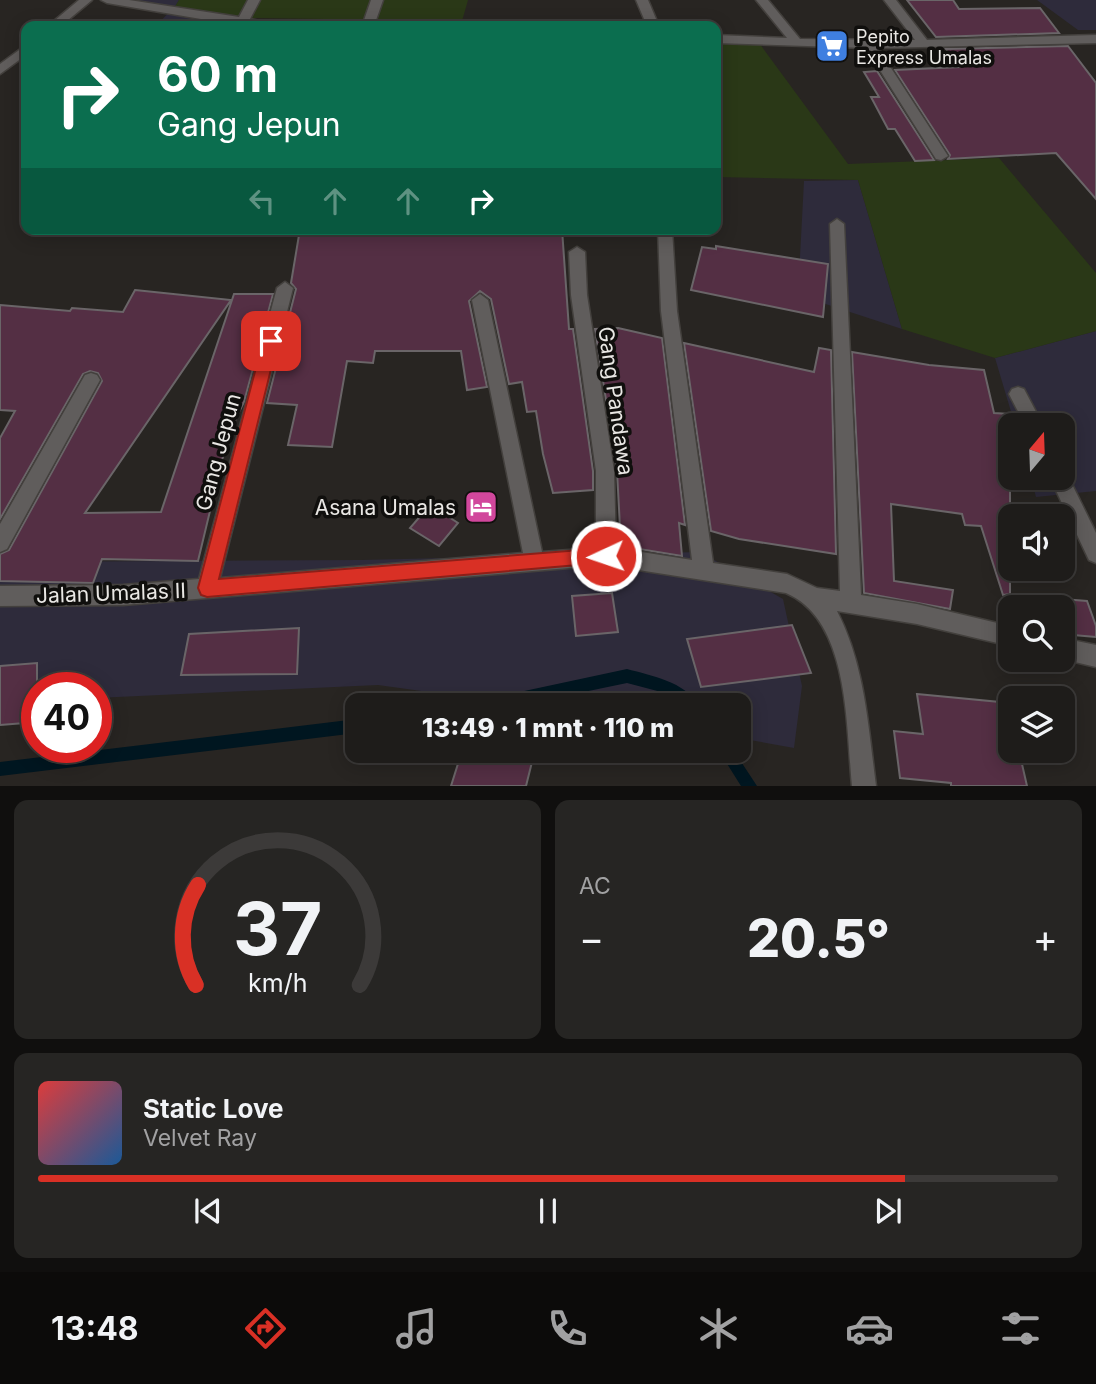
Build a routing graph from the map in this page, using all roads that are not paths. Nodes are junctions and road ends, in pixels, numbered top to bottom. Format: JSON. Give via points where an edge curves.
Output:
{"nodes":[{"id":1,"x":86,"y":0,"type":"edge"},
{"id":2,"x":107,"y":0,"type":"edge"},
{"id":3,"x":254,"y":0,"type":"edge"},
{"id":4,"x":377,"y":0,"type":"edge"},
{"id":5,"x":642,"y":0,"type":"edge"},
{"id":6,"x":762,"y":0,"type":"edge"},
{"id":7,"x":890,"y":0,"type":"edge"},
{"id":8,"x":200,"y":15,"type":"junction"},
{"id":9,"x":60,"y":21,"type":"edge"},
{"id":10,"x":195,"y":21,"type":"edge"},
{"id":11,"x":236,"y":21,"type":"edge"},
{"id":12,"x":243,"y":21,"type":"edge"},
{"id":13,"x":370,"y":21,"type":"edge"},
{"id":14,"x":651,"y":21,"type":"edge"},
{"id":15,"x":721,"y":39,"type":"edge"},
{"id":16,"x":1096,"y":39,"type":"edge"},
{"id":17,"x":796,"y":41,"type":"junction"},
{"id":18,"x":924,"y":44,"type":"junction"},
{"id":19,"x":870,"y":45,"type":"junction"},
{"id":20,"x":21,"y":53,"type":"edge"},
{"id":21,"x":0,"y":70,"type":"edge"},
{"id":22,"x":941,"y":156,"type":"dead end"},
{"id":23,"x":837,"y":224,"type":"dead end"},
{"id":24,"x":665,"y":235,"type":"edge"},
{"id":25,"x":577,"y":252,"type":"dead end"},
{"id":26,"x":285,"y":288,"type":"dead end"},
{"id":27,"x":480,"y":300,"type":"dead end"},
{"id":28,"x":91,"y":380,"type":"dead end"},
{"id":29,"x":1018,"y":394,"type":"dead end"},
{"id":30,"x":1028,"y":413,"type":"edge"},
{"id":31,"x":1065,"y":490,"type":"edge"},
{"id":32,"x":0,"y":543,"type":"edge"},
{"id":33,"x":1096,"y":554,"type":"edge"},
{"id":34,"x":606,"y":556,"type":"junction"},
{"id":35,"x":534,"y":560,"type":"junction"},
{"id":36,"x":704,"y":571,"type":"junction"},
{"id":37,"x":207,"y":588,"type":"junction"},
{"id":38,"x":0,"y":597,"type":"edge"},
{"id":39,"x":814,"y":597,"type":"junction"},
{"id":40,"x":851,"y":603,"type":"junction"},
{"id":41,"x":998,"y":633,"type":"edge"},
{"id":42,"x":1075,"y":651,"type":"edge"},
{"id":43,"x":1096,"y":656,"type":"edge"},
{"id":44,"x":864,"y":786,"type":"edge"}],
"edges":[{"from":1,"to":9,"type":"street"},
{"from":2,"to":8,"type":"street"},
{"from":3,"to":12,"type":"street"},
{"from":4,"to":13,"type":"street"},
{"from":5,"to":14,"type":"street"},
{"from":6,"to":17,"type":"street"},
{"from":7,"to":18,"type":"street"},
{"from":8,"to":10,"type":"street"},
{"from":8,"to":11,"type":"street"},
{"from":15,"to":17,"type":"street"},
{"from":16,"to":18,"type":"street"},
{"from":17,"to":19,"type":"street"},
{"from":18,"to":19,"type":"street"},
{"from":19,"to":22,"type":"street"},
{"from":20,"to":21,"type":"street"},
{"from":23,"to":40,"type":"street"},
{"from":24,"to":36,"type":"street","via":[[669,312]]},
{"from":25,"to":34,"type":"street","name":"Gang Pandawa","via":[[605,471]]},
{"from":26,"to":37,"type":"street","name":"Gang Jepun"},
{"from":27,"to":35,"type":"street"},
{"from":28,"to":32,"type":"street"},
{"from":29,"to":30,"type":"street"},
{"from":31,"to":33,"type":"street"},
{"from":34,"to":35,"type":"street","name":"Jalan Umalas II"},
{"from":34,"to":36,"type":"street","name":"Jalan Umalas II"},
{"from":35,"to":37,"type":"street","name":"Jalan Umalas II"},
{"from":36,"to":39,"type":"street","name":"Jalan Umalas II","via":[[787,584]]},
{"from":37,"to":38,"type":"street","name":"Jalan Umalas II"},
{"from":39,"to":40,"type":"street"},
{"from":39,"to":44,"type":"street","name":"Jalan Umalas II","via":[[839,630],[851,673]]},
{"from":40,"to":41,"type":"street"},
{"from":42,"to":43,"type":"street"}]}
